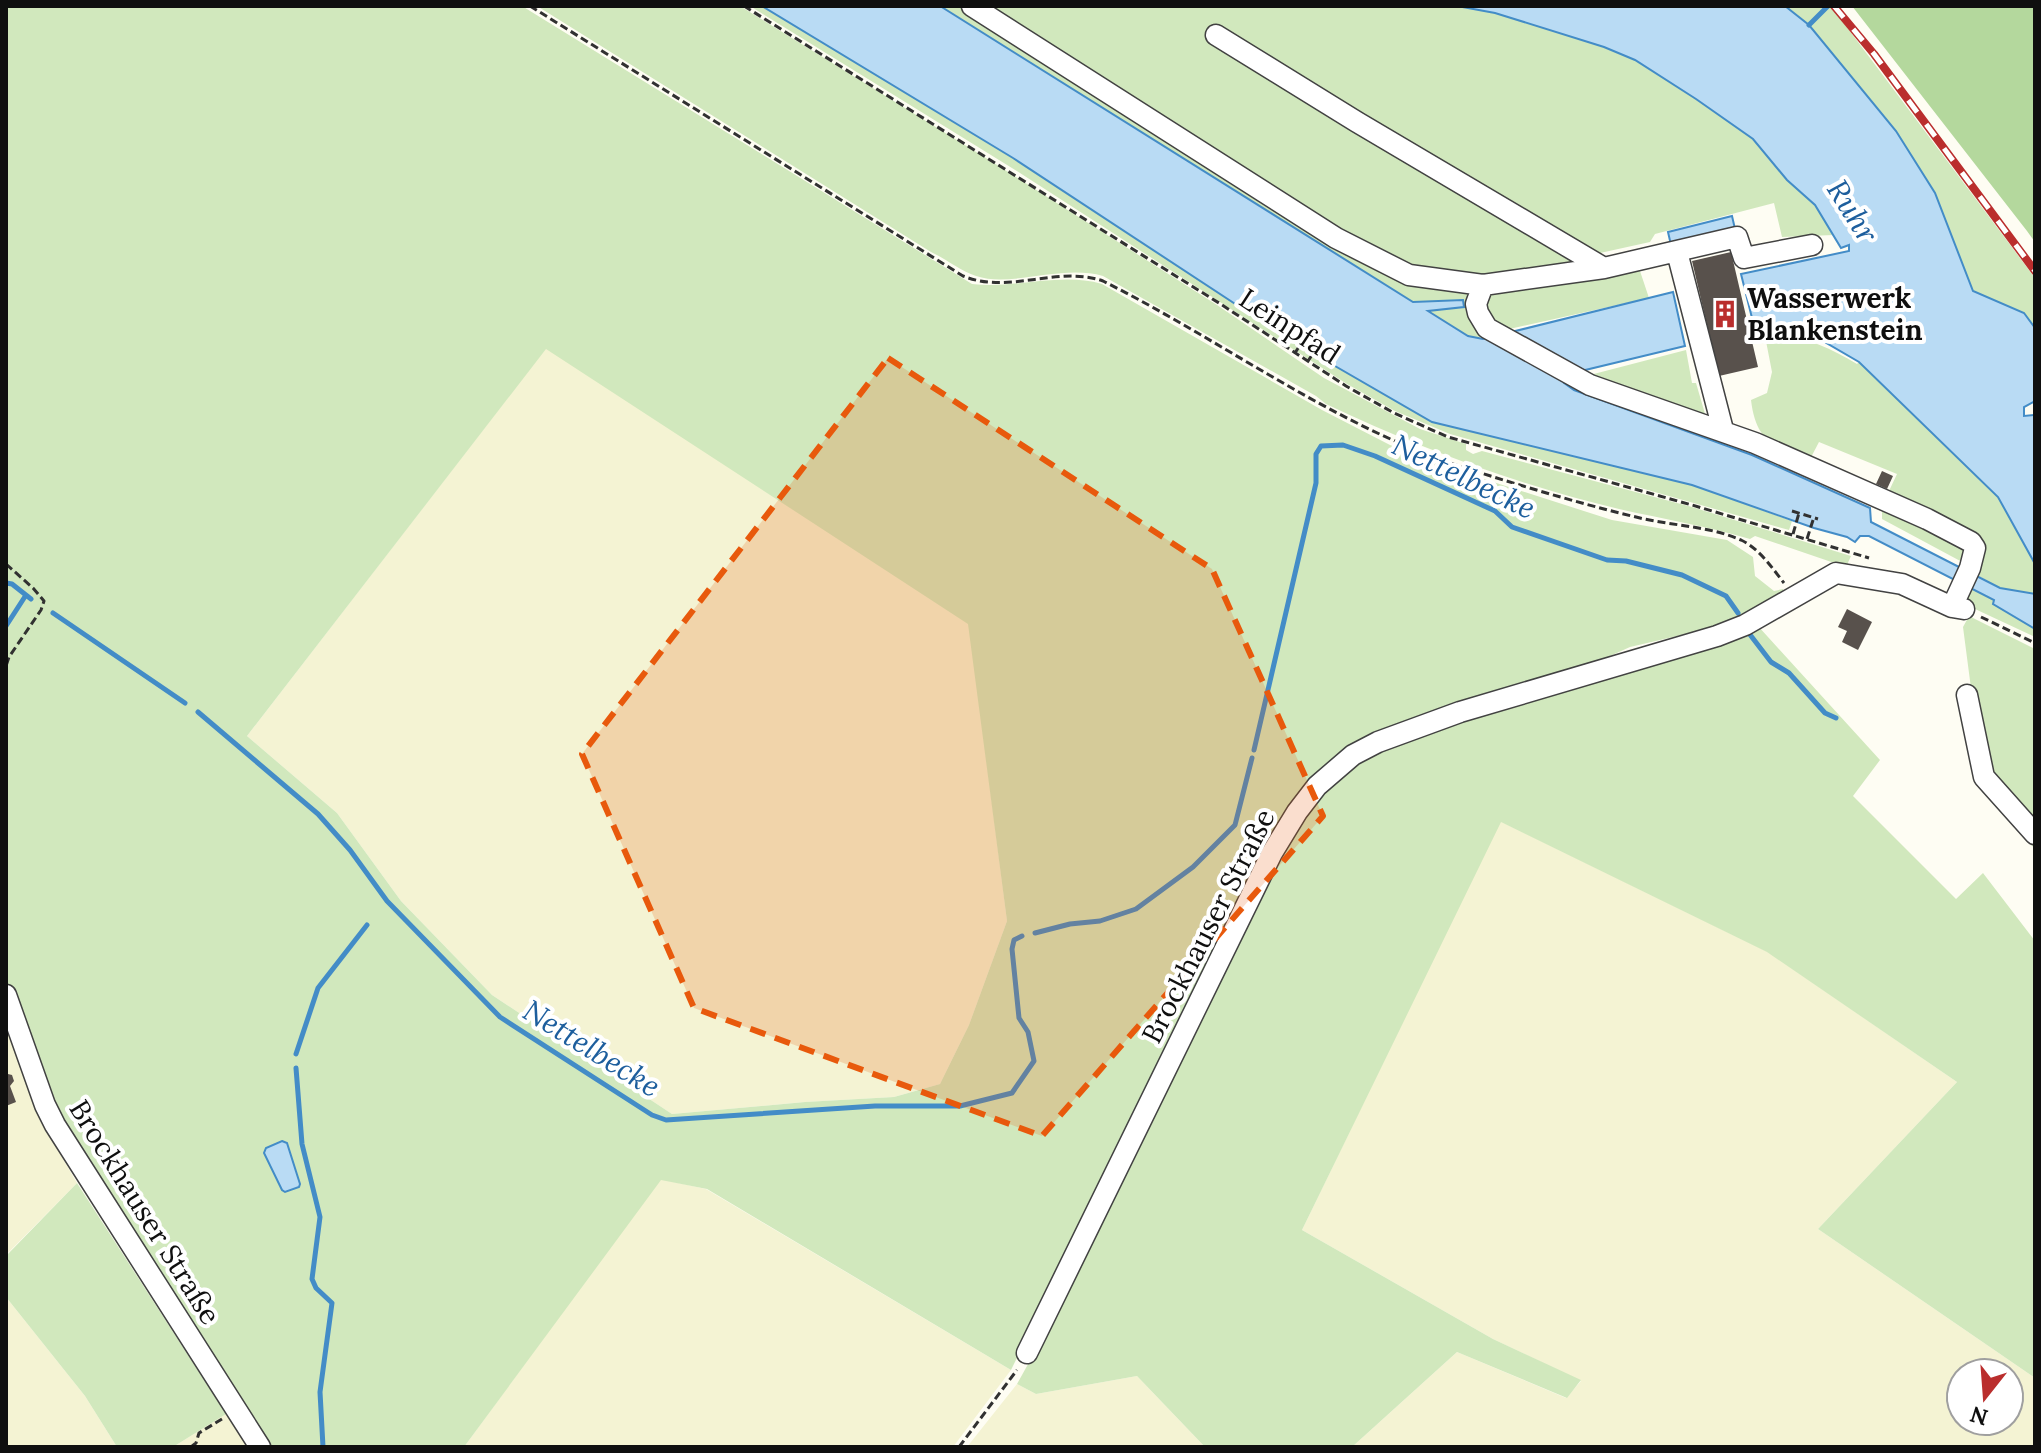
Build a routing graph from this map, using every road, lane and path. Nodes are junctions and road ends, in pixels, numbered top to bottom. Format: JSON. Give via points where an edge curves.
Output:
{"nodes":[{"id":1,"x":530,"y":6,"type":"edge"},
{"id":2,"x":744,"y":6,"type":"edge"},
{"id":3,"x":972,"y":6,"type":"edge"},
{"id":4,"x":1216,"y":35,"type":"dead end"},
{"id":5,"x":1812,"y":245,"type":"dead end"},
{"id":6,"x":1677,"y":252,"type":"junction"},
{"id":7,"x":1604,"y":268,"type":"junction"},
{"id":8,"x":1483,"y":285,"type":"junction"},
{"id":9,"x":1301,"y":330,"type":"dead end"},
{"id":10,"x":1307,"y":334,"type":"junction"},
{"id":11,"x":1320,"y":343,"type":"junction"},
{"id":12,"x":1326,"y":347,"type":"dead end"},
{"id":13,"x":1295,"y":353,"type":"junction"},
{"id":14,"x":1308,"y":361,"type":"junction"},
{"id":15,"x":1723,"y":430,"type":"junction"},
{"id":16,"x":1792,"y":511,"type":"dead end"},
{"id":17,"x":1799,"y":513,"type":"junction"},
{"id":18,"x":1793,"y":534,"type":"junction"},
{"id":19,"x":1807,"y":539,"type":"junction"},
{"id":20,"x":6,"y":564,"type":"edge"},
{"id":21,"x":1867,"y":568,"type":"junction"},
{"id":22,"x":1797,"y":594,"type":"junction"},
{"id":23,"x":1958,"y":601,"type":"junction"},
{"id":24,"x":2035,"y":643,"type":"edge"},
{"id":25,"x":6,"y":666,"type":"edge"},
{"id":26,"x":1967,"y":695,"type":"dead end"},
{"id":27,"x":2035,"y":834,"type":"edge"},
{"id":28,"x":6,"y":995,"type":"edge"},
{"id":29,"x":1027,"y":1353,"type":"joint"},
{"id":30,"x":235,"y":1410,"type":"junction"},
{"id":31,"x":191,"y":1447,"type":"edge"},
{"id":32,"x":260,"y":1447,"type":"edge"},
{"id":33,"x":959,"y":1447,"type":"edge"}],
"edges":[{"from":1,"to":22,"type":"path","via":[[963,276],[986,283],[1075,275],[1103,281],[1392,441],[1590,504],[1742,541]]},
{"from":2,"to":13,"type":"path","name":"Leinpfad"},
{"from":3,"to":8,"type":"street","via":[[1336,238],[1409,275]]},
{"from":4,"to":7,"type":"street"},
{"from":5,"to":6,"type":"street","via":[[1744,258],[1737,237]]},
{"from":6,"to":7,"type":"street"},
{"from":6,"to":15,"type":"street"},
{"from":7,"to":8,"type":"street"},
{"from":8,"to":15,"type":"street","via":[[1476,304],[1491,331],[1582,381]]},
{"from":9,"to":10,"type":"path"},
{"from":10,"to":11,"type":"path"},
{"from":10,"to":13,"type":"path"},
{"from":11,"to":12,"type":"path"},
{"from":11,"to":14,"type":"path"},
{"from":13,"to":14,"type":"path","name":"Leinpfad"},
{"from":14,"to":18,"type":"path","name":"Leinpfad","via":[[1394,413],[1448,437]]},
{"from":15,"to":23,"type":"street","via":[[1971,542],[1975,548]]},
{"from":16,"to":17,"type":"path"},
{"from":17,"to":18,"type":"path"},
{"from":17,"to":19,"type":"path","via":[[1816,518]]},
{"from":18,"to":19,"type":"path","name":"Leinpfad"},
{"from":19,"to":21,"type":"path","name":"Leinpfad"},
{"from":20,"to":25,"type":"path","via":[[44,601]]},
{"from":21,"to":22,"type":"street","name":"Brockhauser Straße","via":[[1836,573]]},
{"from":21,"to":23,"type":"street","name":"Brockhauser Straße"},
{"from":22,"to":29,"type":"street","name":"Brockhauser Straße","via":[[1717,636],[1401,733],[1353,755],[1317,786],[1272,853]]},
{"from":23,"to":24,"type":"path"},
{"from":26,"to":27,"type":"street","via":[[1984,777]]},
{"from":28,"to":30,"type":"street","name":"Brockhauser Straße","via":[[55,1125]]},
{"from":29,"to":33,"type":"path"},
{"from":30,"to":31,"type":"path","via":[[199,1433]]},
{"from":30,"to":32,"type":"street","name":"Brockhauser Straße"}]}
